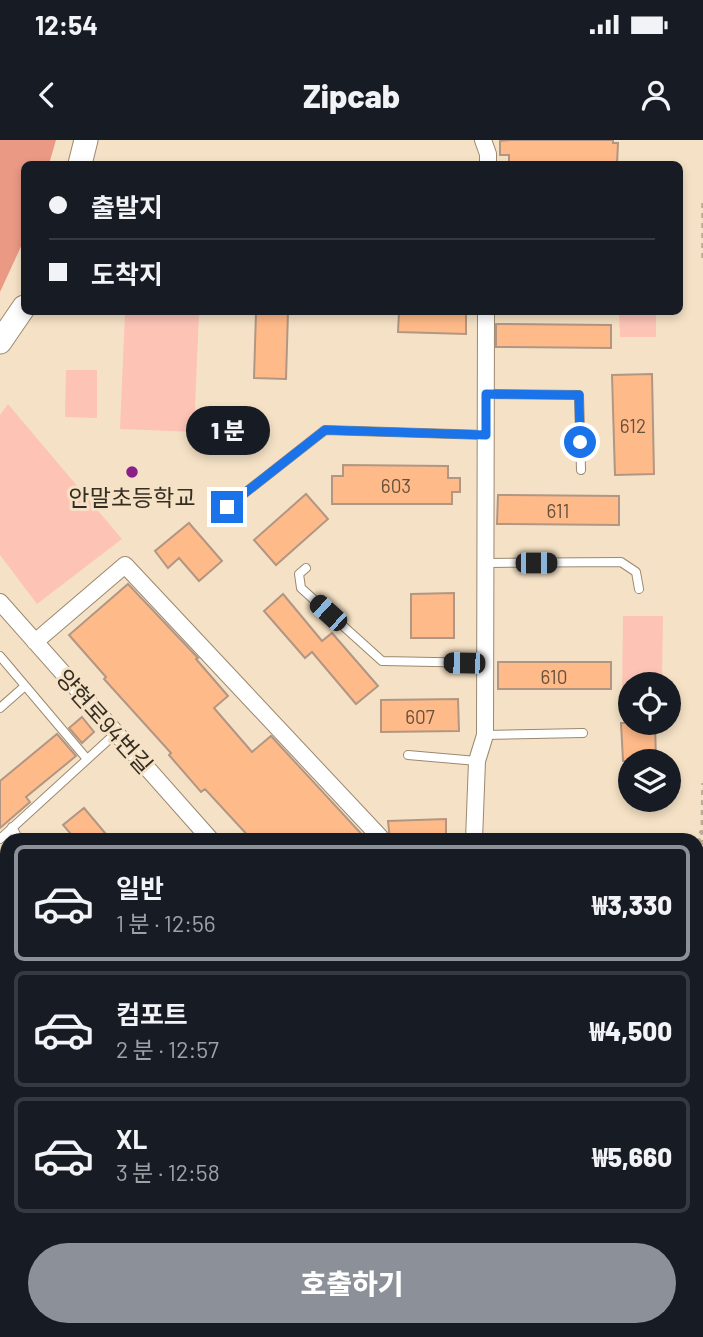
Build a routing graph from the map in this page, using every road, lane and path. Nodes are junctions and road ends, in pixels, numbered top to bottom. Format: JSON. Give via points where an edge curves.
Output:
{"nodes":[{"id":1,"x":86,"y":140,"type":"edge"},
{"id":2,"x":483,"y":140,"type":"edge"},
{"id":3,"x":81,"y":161,"type":"edge"},
{"id":4,"x":488,"y":161,"type":"edge"},
{"id":5,"x":703,"y":203,"type":"edge"},
{"id":6,"x":703,"y":262,"type":"edge"},
{"id":7,"x":21,"y":311,"type":"edge"},
{"id":8,"x":486,"y":315,"type":"edge"},
{"id":9,"x":0,"y":342,"type":"edge"},
{"id":10,"x":486,"y":394,"type":"junction"},
{"id":11,"x":486,"y":435,"type":"junction"},
{"id":12,"x":581,"y":470,"type":"dead end"},
{"id":13,"x":227,"y":507,"type":"dead end"},
{"id":14,"x":486,"y":563,"type":"junction"},
{"id":15,"x":306,"y":568,"type":"dead end"},
{"id":16,"x":639,"y":589,"type":"dead end"},
{"id":17,"x":0,"y":602,"type":"edge"},
{"id":18,"x":35,"y":642,"type":"junction"},
{"id":19,"x":0,"y":656,"type":"edge"},
{"id":20,"x":485,"y":663,"type":"junction"},
{"id":21,"x":3,"y":667,"type":"edge"},
{"id":22,"x":25,"y":686,"type":"junction"},
{"id":23,"x":0,"y":708,"type":"edge"},
{"id":24,"x":116,"y":733,"type":"junction"},
{"id":25,"x":583,"y":733,"type":"dead end"},
{"id":26,"x":485,"y":735,"type":"junction"},
{"id":27,"x":408,"y":755,"type":"dead end"},
{"id":28,"x":87,"y":759,"type":"junction"},
{"id":29,"x":477,"y":761,"type":"junction"},
{"id":30,"x":703,"y":783,"type":"edge"},
{"id":31,"x":702,"y":821,"type":"edge"},
{"id":32,"x":12,"y":827,"type":"junction"},
{"id":33,"x":6,"y":833,"type":"edge"},
{"id":34,"x":15,"y":833,"type":"edge"},
{"id":35,"x":205,"y":833,"type":"edge"},
{"id":36,"x":376,"y":833,"type":"edge"},
{"id":37,"x":474,"y":833,"type":"edge"}],
"edges":[{"from":1,"to":3,"type":"main road"},
{"from":2,"to":4,"type":"street"},
{"from":5,"to":6,"type":"path"},
{"from":7,"to":9,"type":"main road"},
{"from":8,"to":10,"type":"street"},
{"from":10,"to":11,"type":"street"},
{"from":10,"to":12,"type":"lane","via":[[579,395]]},
{"from":11,"to":13,"type":"lane","via":[[325,430]]},
{"from":11,"to":14,"type":"street"},
{"from":14,"to":16,"type":"lane","via":[[621,562],[636,572]]},
{"from":14,"to":20,"type":"street"},
{"from":15,"to":20,"type":"lane","via":[[299,574],[301,588],[382,661]]},
{"from":17,"to":18,"type":"street","name":"양현로94번길"},
{"from":18,"to":24,"type":"street","name":"양현로94번길"},
{"from":18,"to":36,"type":"street","via":[[125,565]]},
{"from":19,"to":21,"type":"lane"},
{"from":20,"to":26,"type":"street"},
{"from":21,"to":22,"type":"lane"},
{"from":22,"to":23,"type":"lane"},
{"from":22,"to":28,"type":"lane"},
{"from":24,"to":28,"type":"lane"},
{"from":24,"to":35,"type":"street","name":"양현로94번길"},
{"from":25,"to":26,"type":"lane"},
{"from":26,"to":29,"type":"street"},
{"from":27,"to":29,"type":"lane"},
{"from":28,"to":32,"type":"lane"},
{"from":29,"to":37,"type":"street"},
{"from":30,"to":31,"type":"path"},
{"from":32,"to":33,"type":"lane"},
{"from":32,"to":34,"type":"lane"}]}
